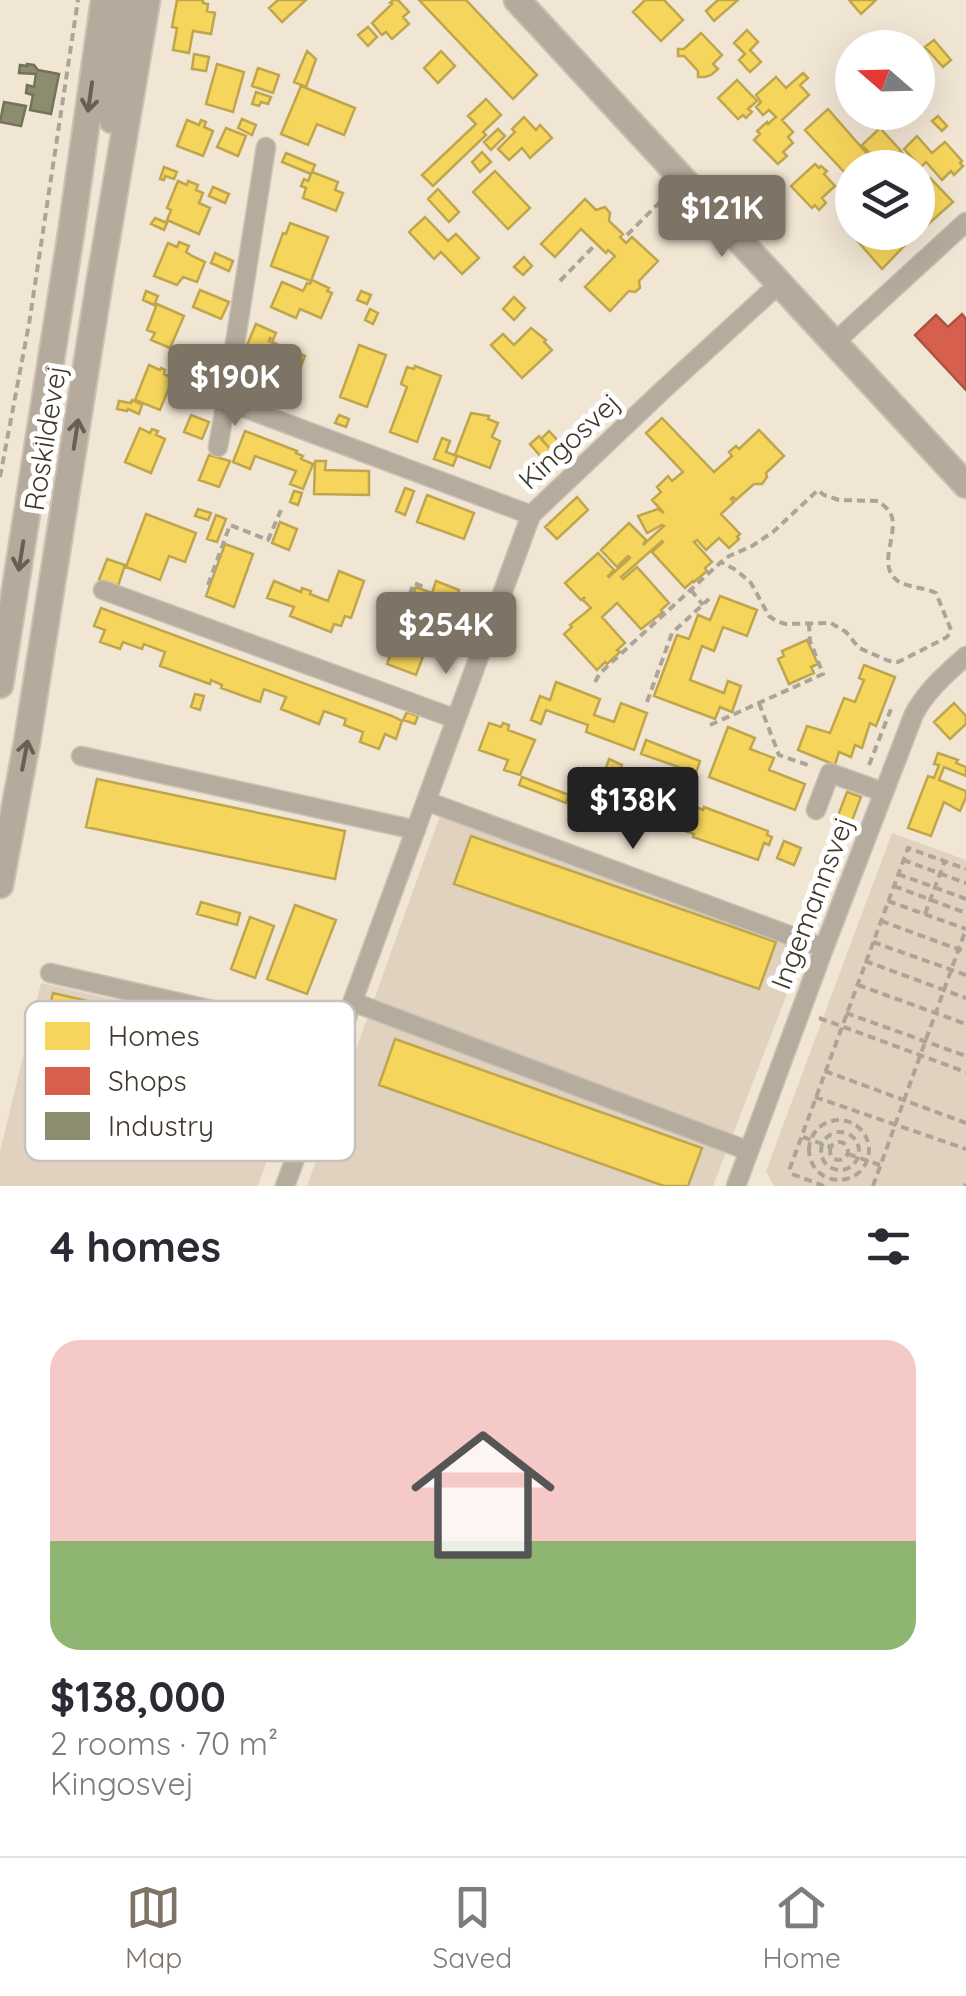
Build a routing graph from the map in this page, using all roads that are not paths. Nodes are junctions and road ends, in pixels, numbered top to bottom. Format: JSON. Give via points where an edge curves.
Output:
{"nodes":[{"id":1,"x":104,"y":0,"type":"edge"},
{"id":2,"x":126,"y":0,"type":"edge"},
{"id":3,"x":148,"y":0,"type":"edge"},
{"id":4,"x":518,"y":0,"type":"edge"},
{"id":5,"x":266,"y":147,"type":"dead end"},
{"id":6,"x":966,"y":222,"type":"edge"},
{"id":7,"x":780,"y":284,"type":"junction"},
{"id":8,"x":100,"y":285,"type":"junction"},
{"id":9,"x":835,"y":342,"type":"junction"},
{"id":10,"x":226,"y":400,"type":"junction"},
{"id":11,"x":218,"y":447,"type":"dead end"},
{"id":12,"x":966,"y":484,"type":"edge"},
{"id":13,"x":531,"y":515,"type":"junction"},
{"id":14,"x":103,"y":590,"type":"dead end"},
{"id":15,"x":966,"y":656,"type":"edge"},
{"id":16,"x":0,"y":685,"type":"edge"},
{"id":17,"x":456,"y":720,"type":"junction"},
{"id":18,"x":81,"y":756,"type":"dead end"},
{"id":19,"x":883,"y":792,"type":"junction"},
{"id":20,"x":426,"y":800,"type":"junction"},
{"id":21,"x":816,"y":810,"type":"dead end"},
{"id":22,"x":416,"y":830,"type":"junction"},
{"id":23,"x":0,"y":885,"type":"edge"},
{"id":24,"x":824,"y":948,"type":"junction"},
{"id":25,"x":50,"y":973,"type":"dead end"},
{"id":26,"x":173,"y":1001,"type":"edge"},
{"id":27,"x":352,"y":1001,"type":"edge"},
{"id":28,"x":355,"y":1003,"type":"edge"},
{"id":29,"x":749,"y":1151,"type":"junction"},
{"id":30,"x":294,"y":1161,"type":"edge"},
{"id":31,"x":285,"y":1186,"type":"edge"},
{"id":32,"x":736,"y":1186,"type":"edge"}],
"edges":[{"from":1,"to":16,"type":"main road","name":"Roskildevej","one_way":true},
{"from":2,"to":8,"type":"main road"},
{"from":3,"to":8,"type":"main road","name":"Roskildevej"},
{"from":4,"to":7,"type":"main road"},
{"from":5,"to":10,"type":"street"},
{"from":6,"to":9,"type":"street"},
{"from":7,"to":9,"type":"main road"},
{"from":7,"to":13,"type":"street","name":"Kingosvej"},
{"from":23,"to":8,"type":"main road","name":"Roskildevej","one_way":true},
{"from":9,"to":12,"type":"main road"},
{"from":10,"to":11,"type":"street"},
{"from":10,"to":13,"type":"street"},
{"from":13,"to":17,"type":"street","name":"Kingosvej"},
{"from":14,"to":17,"type":"street"},
{"from":15,"to":19,"type":"street","name":"Ingemannsvej","via":[[922,698]]},
{"from":17,"to":20,"type":"street","name":"Kingosvej"},
{"from":18,"to":22,"type":"street"},
{"from":19,"to":21,"type":"street","via":[[830,773]]},
{"from":19,"to":24,"type":"street","name":"Ingemannsvej"},
{"from":20,"to":22,"type":"street","name":"Kingosvej"},
{"from":20,"to":24,"type":"street"},
{"from":22,"to":27,"type":"street","name":"Kingosvej"},
{"from":24,"to":29,"type":"street","name":"Ingemannsvej"},
{"from":25,"to":26,"type":"street"},
{"from":28,"to":29,"type":"street"},
{"from":29,"to":32,"type":"street","name":"Ingemannsvej"},
{"from":30,"to":31,"type":"street","name":"Kingosvej"}]}
